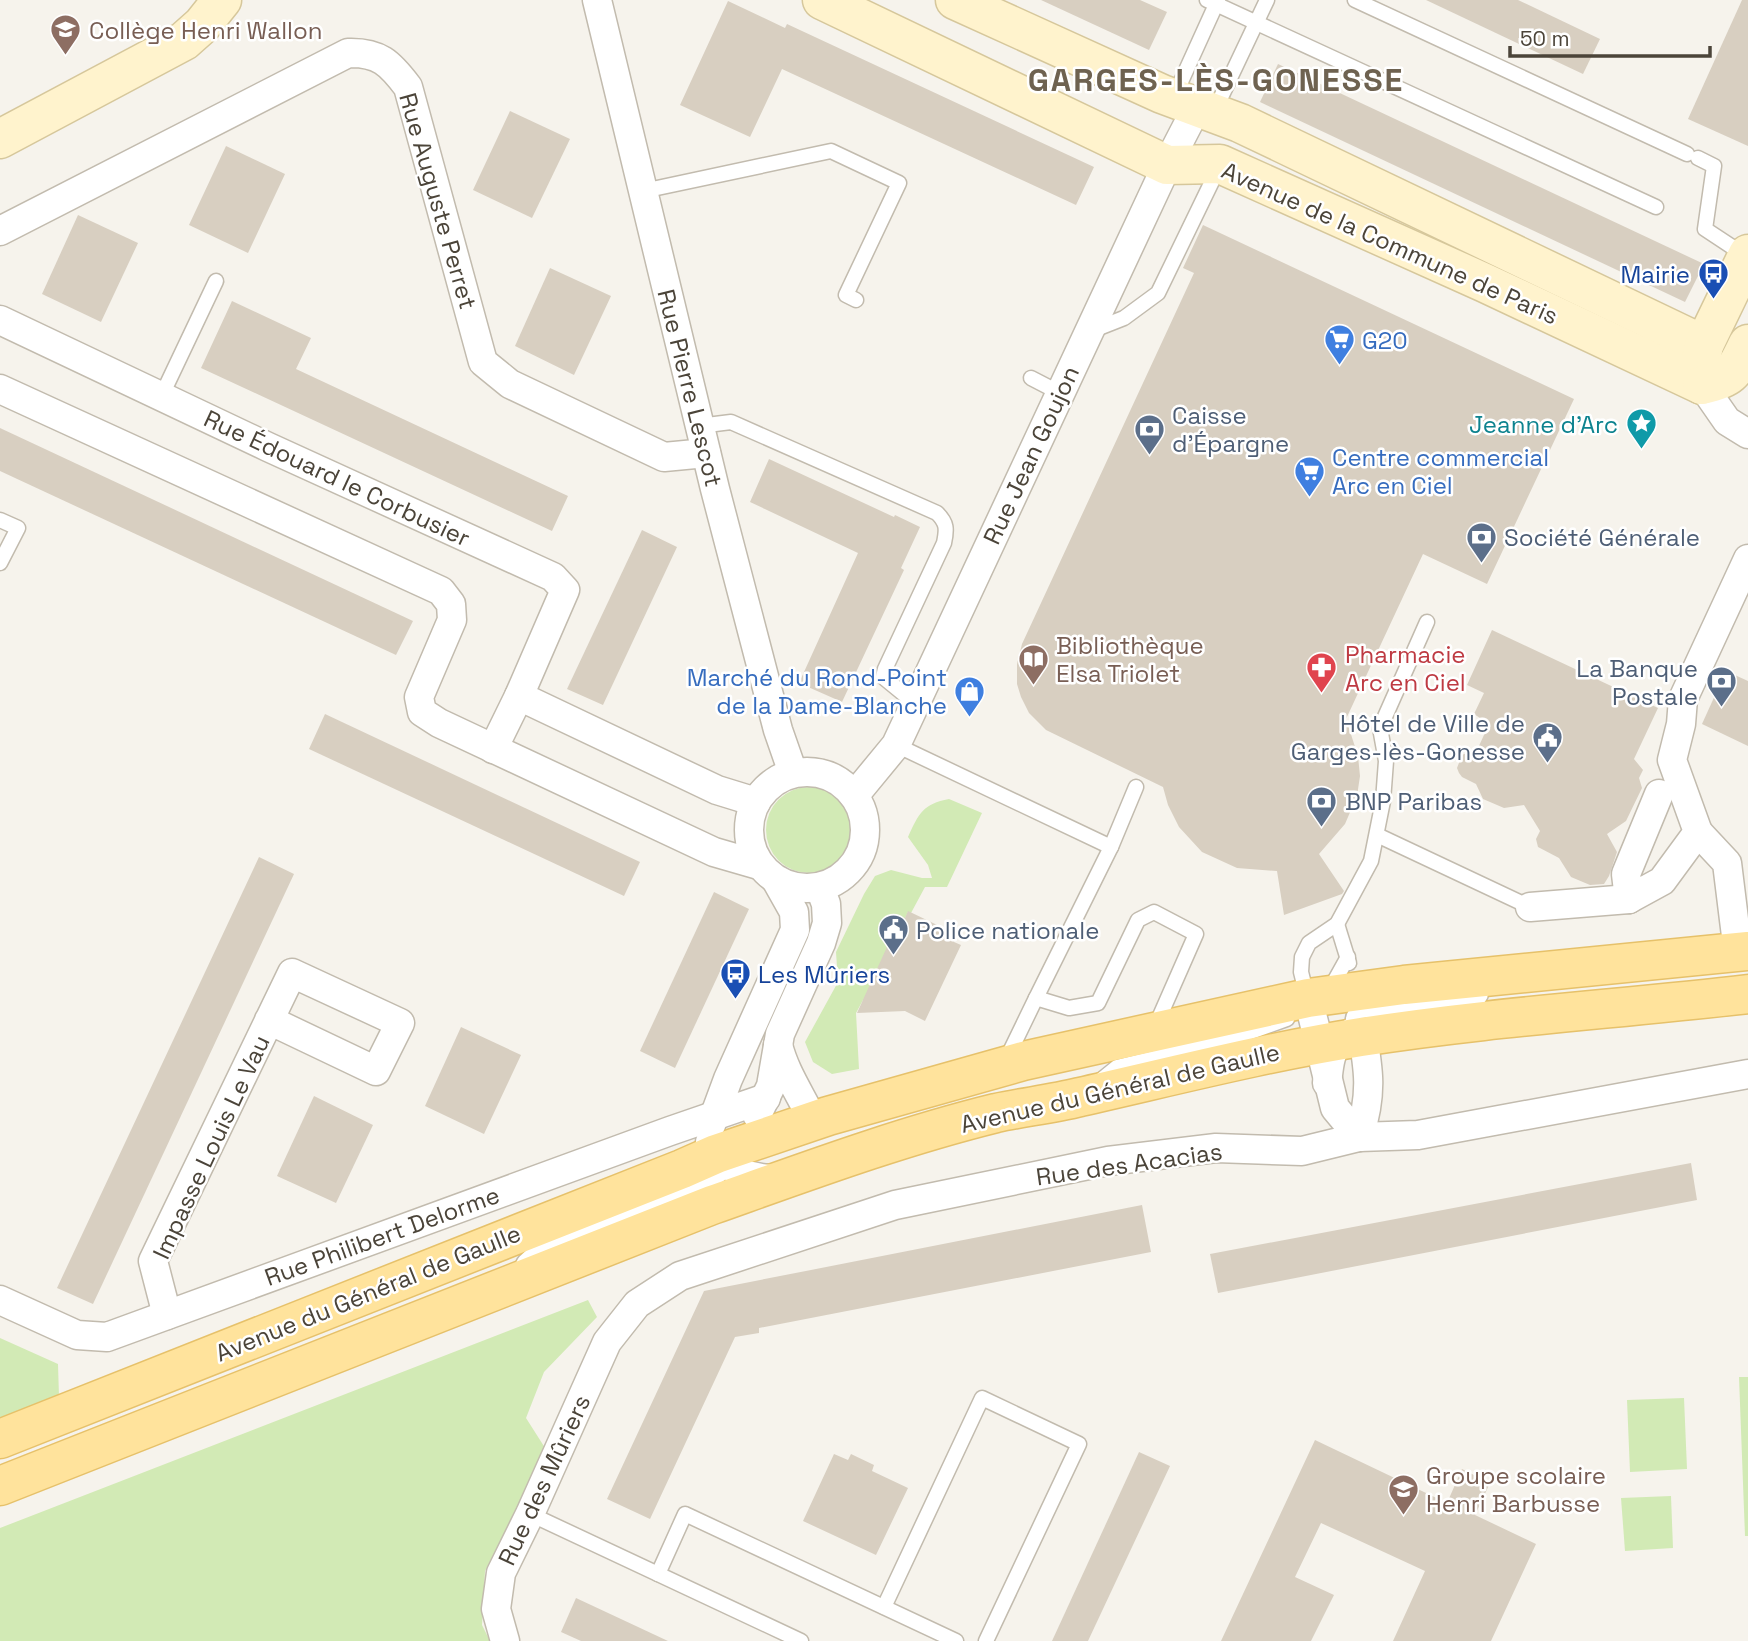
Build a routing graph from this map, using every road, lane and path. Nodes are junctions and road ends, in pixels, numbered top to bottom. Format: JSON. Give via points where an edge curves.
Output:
{"nodes":[{"id":1,"x":222,"y":0,"type":"edge"},
{"id":2,"x":597,"y":0,"type":"edge"},
{"id":3,"x":822,"y":0,"type":"edge"},
{"id":4,"x":955,"y":0,"type":"edge"},
{"id":5,"x":1266,"y":0,"type":"edge"},
{"id":6,"x":1354,"y":0,"type":"edge"},
{"id":7,"x":1214,"y":1,"type":"edge"},
{"id":8,"x":1256,"y":23,"type":"junction"},
{"id":9,"x":1195,"y":106,"type":"junction"},
{"id":10,"x":0,"y":139,"type":"edge"},
{"id":11,"x":1220,"y":164,"type":"junction"},
{"id":12,"x":1167,"y":165,"type":"junction"},
{"id":13,"x":643,"y":191,"type":"junction"},
{"id":14,"x":1656,"y":207,"type":"dead end"},
{"id":15,"x":0,"y":231,"type":"edge"},
{"id":16,"x":1747,"y":255,"type":"edge"},
{"id":17,"x":216,"y":281,"type":"dead end"},
{"id":18,"x":856,"y":300,"type":"dead end"},
{"id":19,"x":0,"y":320,"type":"edge"},
{"id":20,"x":1089,"y":332,"type":"junction"},
{"id":21,"x":1704,"y":345,"type":"junction"},
{"id":22,"x":1745,"y":358,"type":"edge"},
{"id":23,"x":1031,"y":378,"type":"dead end"},
{"id":24,"x":1702,"y":385,"type":"junction"},
{"id":25,"x":0,"y":389,"type":"edge"},
{"id":26,"x":1060,"y":393,"type":"junction"},
{"id":27,"x":161,"y":397,"type":"junction"},
{"id":28,"x":699,"y":426,"type":"junction"},
{"id":29,"x":1748,"y":434,"type":"edge"},
{"id":30,"x":706,"y":453,"type":"junction"},
{"id":31,"x":0,"y":520,"type":"edge"},
{"id":32,"x":1748,"y":559,"type":"edge"},
{"id":33,"x":0,"y":563,"type":"edge"},
{"id":34,"x":1426,"y":622,"type":"dead end"},
{"id":35,"x":519,"y":696,"type":"junction"},
{"id":36,"x":916,"y":704,"type":"junction"},
{"id":37,"x":896,"y":745,"type":"junction"},
{"id":38,"x":493,"y":749,"type":"junction"},
{"id":39,"x":793,"y":773,"type":"junction"},
{"id":40,"x":1136,"y":787,"type":"dead end"},
{"id":41,"x":1659,"y":794,"type":"dead end"},
{"id":42,"x":854,"y":796,"type":"junction"},
{"id":43,"x":756,"y":802,"type":"junction"},
{"id":44,"x":1698,"y":832,"type":"junction"},
{"id":45,"x":1377,"y":835,"type":"junction"},
{"id":46,"x":1111,"y":847,"type":"junction"},
{"id":47,"x":767,"y":873,"type":"junction"},
{"id":48,"x":820,"y":888,"type":"junction"},
{"id":49,"x":1629,"y":899,"type":"junction"},
{"id":50,"x":1530,"y":906,"type":"joint"},
{"id":51,"x":1337,"y":924,"type":"junction"},
{"id":52,"x":1743,"y":951,"type":"edge"},
{"id":53,"x":1748,"y":994,"type":"edge"},
{"id":54,"x":1036,"y":998,"type":"junction"},
{"id":55,"x":1336,"y":1011,"type":"junction"},
{"id":56,"x":269,"y":1020,"type":"dead end"},
{"id":57,"x":1154,"y":1030,"type":"junction"},
{"id":58,"x":778,"y":1045,"type":"junction"},
{"id":59,"x":1003,"y":1066,"type":"junction"},
{"id":60,"x":1748,"y":1074,"type":"edge"},
{"id":61,"x":766,"y":1098,"type":"junction"},
{"id":62,"x":813,"y":1121,"type":"junction"},
{"id":63,"x":1359,"y":1137,"type":"junction"},
{"id":64,"x":720,"y":1142,"type":"junction"},
{"id":65,"x":790,"y":1177,"type":"junction"},
{"id":66,"x":515,"y":1282,"type":"junction"},
{"id":67,"x":0,"y":1300,"type":"edge"},
{"id":68,"x":167,"y":1315,"type":"junction"},
{"id":69,"x":598,"y":1362,"type":"joint"},
{"id":70,"x":0,"y":1439,"type":"edge"},
{"id":71,"x":0,"y":1486,"type":"edge"},
{"id":72,"x":530,"y":1514,"type":"junction"},
{"id":73,"x":657,"y":1574,"type":"junction"},
{"id":74,"x":884,"y":1607,"type":"junction"},
{"id":75,"x":505,"y":1641,"type":"edge"},
{"id":76,"x":801,"y":1641,"type":"edge"},
{"id":77,"x":956,"y":1641,"type":"edge"},
{"id":78,"x":986,"y":1641,"type":"edge"}],
"edges":[{"from":1,"to":10,"type":"street","via":[[184,41]]},
{"from":2,"to":13,"type":"street","name":"Rue Pierre Lescot"},
{"from":3,"to":12,"type":"street","name":"Avenue de la Commune de Paris"},
{"from":4,"to":9,"type":"street","name":"Avenue de la Commune de Paris"},
{"from":5,"to":8,"type":"lane"},
{"from":6,"to":16,"type":"lane","via":[[1714,166],[1705,229]]},
{"from":7,"to":8,"type":"lane"},
{"from":7,"to":9,"type":"lane"},
{"from":8,"to":9,"type":"lane"},
{"from":8,"to":14,"type":"lane"},
{"from":9,"to":12,"type":"street","name":"Rue Jean Goujon"},
{"from":9,"to":21,"type":"street","name":"Avenue de la Commune de Paris","via":[[1240,123]]},
{"from":11,"to":12,"type":"street","name":"Avenue de la Commune de Paris"},
{"from":11,"to":20,"type":"lane","via":[[1158,293],[1124,318]]},
{"from":11,"to":24,"type":"street","name":"Avenue de la Commune de Paris"},
{"from":12,"to":20,"type":"street","name":"Rue Jean Goujon"},
{"from":13,"to":18,"type":"lane","via":[[831,151],[898,183],[846,295]]},
{"from":13,"to":28,"type":"street","name":"Rue Pierre Lescot"},
{"from":15,"to":30,"type":"street","name":"Rue Auguste Perret","via":[[348,52],[368,52],[392,66],[408,87],[483,362],[510,384],[664,457]]},
{"from":16,"to":21,"type":"street"},
{"from":17,"to":27,"type":"lane"},
{"from":19,"to":27,"type":"street","name":"Rue Édouard le Corbusier"},
{"from":20,"to":26,"type":"street","name":"Rue Jean Goujon"},
{"from":21,"to":22,"type":"street","name":"Avenue de la Commune de Paris"},
{"from":21,"to":24,"type":"street","via":[[1699,369]]},
{"from":22,"to":24,"type":"street","via":[[1726,379]]},
{"from":23,"to":26,"type":"lane"},
{"from":24,"to":29,"type":"street","via":[[1727,421]]},
{"from":25,"to":38,"type":"street","via":[[440,591],[452,604],[452,620],[419,697],[422,712]]},
{"from":26,"to":36,"type":"street","name":"Rue Jean Goujon"},
{"from":27,"to":35,"type":"street","name":"Rue Édouard le Corbusier","via":[[552,577],[565,590]]},
{"from":28,"to":30,"type":"street","name":"Rue Pierre Lescot"},
{"from":28,"to":36,"type":"lane","via":[[732,422],[937,513],[945,522],[944,543],[884,669],[883,677]]},
{"from":30,"to":39,"type":"street","name":"Rue Pierre Lescot"},
{"from":31,"to":33,"type":"lane","via":[[18,528]]},
{"from":32,"to":44,"type":"street","via":[[1683,699],[1672,760]]},
{"from":34,"to":45,"type":"lane","via":[[1380,728],[1385,761]]},
{"from":35,"to":38,"type":"street","name":"Rue Édouard le Corbusier"},
{"from":35,"to":43,"type":"street","via":[[717,790]]},
{"from":36,"to":37,"type":"street","name":"Rue Jean Goujon"},
{"from":37,"to":42,"type":"street","name":"Rue Jean Goujon"},
{"from":37,"to":46,"type":"lane"},
{"from":38,"to":47,"type":"street"},
{"from":39,"to":42,"type":"street","via":[[816,772],[838,780]]},
{"from":39,"to":43,"type":"street","via":[[772,783]]},
{"from":40,"to":46,"type":"lane"},
{"from":41,"to":49,"type":"street","via":[[1626,874]]},
{"from":42,"to":48,"type":"street","via":[[864,817],[865,840],[857,861],[841,878]]},
{"from":43,"to":47,"type":"street","via":[[749,821],[749,844]]},
{"from":44,"to":49,"type":"street","via":[[1662,881]]},
{"from":44,"to":52,"type":"street","via":[[1727,863]]},
{"from":45,"to":50,"type":"lane"},
{"from":45,"to":51,"type":"lane","via":[[1371,861]]},
{"from":46,"to":54,"type":"lane"},
{"from":47,"to":48,"type":"street","via":[[797,888]]},
{"from":47,"to":64,"type":"street","via":[[794,912],[795,930],[728,1079]]},
{"from":48,"to":58,"type":"street","via":[[827,923]]},
{"from":49,"to":50,"type":"street"},
{"from":51,"to":55,"type":"lane"},
{"from":51,"to":55,"type":"lane","via":[[1309,943],[1301,957],[1301,972]]},
{"from":52,"to":55,"type":"main road","name":"Avenue du Général de Gaulle","via":[[1592,967]]},
{"from":53,"to":55,"type":"main road","name":"Avenue du Général de Gaulle"},
{"from":54,"to":57,"type":"lane","via":[[1069,1008],[1098,1003],[1138,920],[1154,912],[1196,934]]},
{"from":54,"to":59,"type":"lane"},
{"from":55,"to":57,"type":"main road","name":"Avenue du Général de Gaulle"},
{"from":55,"to":63,"type":"street","via":[[1370,1077]]},
{"from":55,"to":63,"type":"street","via":[[1327,1083],[1335,1108]]},
{"from":55,"to":65,"type":"main road","name":"Avenue du Général de Gaulle","via":[[1207,1066],[997,1113]]},
{"from":56,"to":68,"type":"street","name":"Impasse Louis Le Vau","via":[[153,1261]]},
{"from":57,"to":59,"type":"main road","name":"Avenue du Général de Gaulle"},
{"from":58,"to":61,"type":"street"},
{"from":58,"to":62,"type":"street","via":[[783,1065]]},
{"from":59,"to":62,"type":"main road","name":"Avenue du Général de Gaulle"},
{"from":60,"to":63,"type":"street","name":"Rue des Acacias","via":[[1418,1135]]},
{"from":61,"to":64,"type":"street","name":"Rue Philibert Delorme"},
{"from":61,"to":64,"type":"street","name":"Avenue du Général de Gaulle","via":[[746,1135]]},
{"from":62,"to":64,"type":"main road","name":"Avenue du Général de Gaulle"},
{"from":63,"to":69,"type":"street","name":"Rue des Acacias","via":[[1302,1151],[1216,1148],[1108,1161],[895,1205],[680,1276],[637,1304],[607,1342]]},
{"from":64,"to":65,"type":"street","via":[[753,1177]]},
{"from":64,"to":66,"type":"street","name":"Avenue du Général de Gaulle","via":[[698,1182],[650,1209],[557,1246]]},
{"from":64,"to":68,"type":"street","name":"Rue Philibert Delorme"},
{"from":64,"to":70,"type":"main road","name":"Avenue du Général de Gaulle","via":[[682,1170]]},
{"from":65,"to":66,"type":"main road","name":"Avenue du Général de Gaulle"},
{"from":66,"to":71,"type":"main road","name":"Avenue du Général de Gaulle"},
{"from":67,"to":68,"type":"street","name":"Rue Philibert Delorme","via":[[77,1335],[107,1337]]},
{"from":69,"to":72,"type":"street","name":"Rue des Mûriers"},
{"from":72,"to":73,"type":"lane"},
{"from":72,"to":75,"type":"street","name":"Rue des Mûriers","via":[[501,1573],[496,1609]]},
{"from":73,"to":74,"type":"lane","via":[[685,1514]]},
{"from":73,"to":76,"type":"lane"},
{"from":74,"to":77,"type":"lane"},
{"from":74,"to":78,"type":"lane","via":[[982,1398],[1079,1444]]}]}
